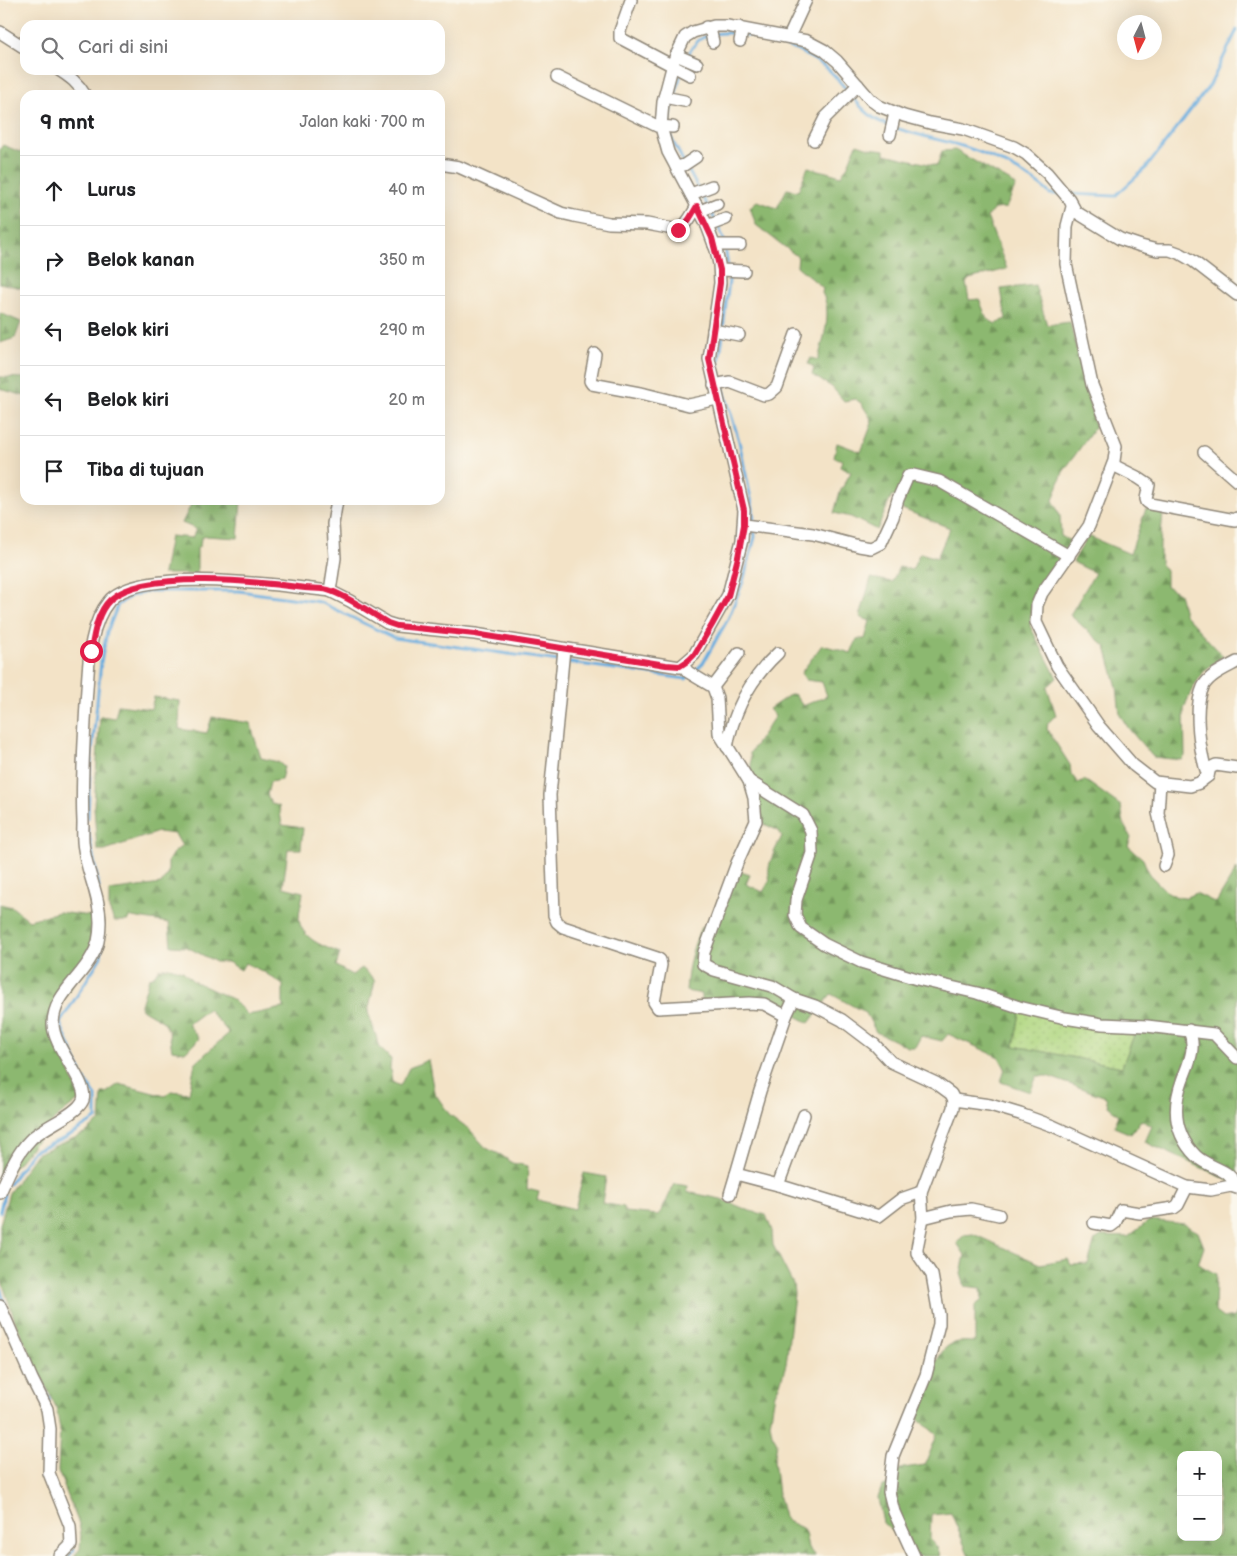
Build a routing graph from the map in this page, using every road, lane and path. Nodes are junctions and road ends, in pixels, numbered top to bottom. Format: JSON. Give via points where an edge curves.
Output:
{"nodes":[{"id":1,"x":631,"y":0,"type":"edge"},
{"id":2,"x":806,"y":0,"type":"edge"},
{"id":3,"x":0,"y":32,"type":"edge"},
{"id":4,"x":789,"y":37,"type":"junction"},
{"id":5,"x":20,"y":45,"type":"edge"},
{"id":6,"x":685,"y":65,"type":"junction"},
{"id":7,"x":67,"y":75,"type":"edge"},
{"id":8,"x":558,"y":77,"type":"dead end"},
{"id":9,"x":82,"y":90,"type":"edge"},
{"id":10,"x":852,"y":91,"type":"junction"},
{"id":11,"x":661,"y":127,"type":"junction"},
{"id":12,"x":673,"y":127,"type":"dead end"},
{"id":13,"x":814,"y":140,"type":"dead end"},
{"id":14,"x":445,"y":164,"type":"edge"},
{"id":15,"x":1070,"y":203,"type":"junction"},
{"id":16,"x":707,"y":207,"type":"junction"},
{"id":17,"x":718,"y":245,"type":"junction"},
{"id":18,"x":737,"y":245,"type":"dead end"},
{"id":19,"x":1237,"y":295,"type":"edge"},
{"id":20,"x":796,"y":334,"type":"dead end"},
{"id":21,"x":595,"y":354,"type":"dead end"},
{"id":22,"x":722,"y":384,"type":"junction"},
{"id":23,"x":718,"y":399,"type":"junction"},
{"id":24,"x":1204,"y":452,"type":"dead end"},
{"id":25,"x":1113,"y":465,"type":"junction"},
{"id":26,"x":1237,"y":481,"type":"edge"},
{"id":27,"x":336,"y":505,"type":"edge"},
{"id":28,"x":1237,"y":518,"type":"edge"},
{"id":29,"x":753,"y":526,"type":"junction"},
{"id":30,"x":1069,"y":556,"type":"junction"},
{"id":31,"x":330,"y":590,"type":"junction"},
{"id":32,"x":564,"y":650,"type":"junction"},
{"id":33,"x":739,"y":653,"type":"dead end"},
{"id":34,"x":778,"y":653,"type":"dead end"},
{"id":35,"x":1237,"y":662,"type":"edge"},
{"id":36,"x":686,"y":668,"type":"junction"},
{"id":37,"x":713,"y":687,"type":"junction"},
{"id":38,"x":727,"y":747,"type":"junction"},
{"id":39,"x":1237,"y":768,"type":"edge"},
{"id":40,"x":1208,"y":776,"type":"junction"},
{"id":41,"x":749,"y":781,"type":"junction"},
{"id":42,"x":1160,"y":783,"type":"junction"},
{"id":43,"x":1164,"y":866,"type":"dead end"},
{"id":44,"x":794,"y":999,"type":"junction"},
{"id":45,"x":786,"y":1016,"type":"junction"},
{"id":46,"x":1189,"y":1030,"type":"junction"},
{"id":47,"x":1237,"y":1058,"type":"edge"},
{"id":48,"x":954,"y":1100,"type":"junction"},
{"id":49,"x":804,"y":1115,"type":"dead end"},
{"id":50,"x":736,"y":1174,"type":"junction"},
{"id":51,"x":1237,"y":1184,"type":"edge"},
{"id":52,"x":778,"y":1185,"type":"junction"},
{"id":53,"x":1187,"y":1187,"type":"junction"},
{"id":54,"x":1237,"y":1188,"type":"edge"},
{"id":55,"x":922,"y":1192,"type":"junction"},
{"id":56,"x":0,"y":1193,"type":"edge"},
{"id":57,"x":730,"y":1194,"type":"dead end"},
{"id":58,"x":999,"y":1215,"type":"dead end"},
{"id":59,"x":924,"y":1218,"type":"junction"},
{"id":60,"x":1094,"y":1223,"type":"dead end"},
{"id":61,"x":0,"y":1306,"type":"edge"},
{"id":62,"x":60,"y":1556,"type":"edge"},
{"id":63,"x":914,"y":1556,"type":"edge"}],
"edges":[{"from":1,"to":6,"type":"street","via":[[620,38]]},
{"from":2,"to":4,"type":"street"},
{"from":3,"to":5,"type":"street"},
{"from":4,"to":6,"type":"street","via":[[765,39],[714,26],[711,35],[693,32],[685,37]]},
{"from":4,"to":10,"type":"street","via":[[807,41],[837,61]]},
{"from":6,"to":11,"type":"street","via":[[676,99]]},
{"from":7,"to":9,"type":"street"},
{"from":8,"to":11,"type":"street"},
{"from":10,"to":13,"type":"street","via":[[825,118]]},
{"from":10,"to":15,"type":"street","via":[[880,106],[892,124],[930,123],[963,129],[1014,147],[1031,158],[1059,186]]},
{"from":11,"to":12,"type":"street"},
{"from":11,"to":16,"type":"street","via":[[668,152],[686,163],[702,190]]},
{"from":14,"to":16,"type":"street","via":[[467,170],[561,213],[609,223],[647,224],[678,230]]},
{"from":15,"to":19,"type":"street","via":[[1076,212],[1120,239],[1181,254]]},
{"from":15,"to":25,"type":"street","via":[[1066,264],[1092,384],[1116,446]]},
{"from":16,"to":17,"type":"street","via":[[718,222]]},
{"from":17,"to":18,"type":"street"},
{"from":17,"to":22,"type":"street","via":[[732,270],[720,283],[726,332],[709,359]]},
{"from":20,"to":22,"type":"street","via":[[777,387],[772,392],[764,395]]},
{"from":21,"to":23,"type":"street","via":[[592,384],[689,405]]},
{"from":22,"to":23,"type":"street"},
{"from":23,"to":29,"type":"street","via":[[743,504]]},
{"from":24,"to":26,"type":"street"},
{"from":25,"to":28,"type":"street","via":[[1150,485],[1146,498],[1150,504]]},
{"from":25,"to":30,"type":"street","via":[[1089,526]]},
{"from":27,"to":31,"type":"street","via":[[335,558]]},
{"from":29,"to":30,"type":"street","via":[[814,534],[871,548],[881,543],[904,482],[908,476],[914,475],[939,481]]},
{"from":29,"to":36,"type":"street","via":[[738,557],[728,596]]},
{"from":30,"to":42,"type":"street","via":[[1042,594],[1037,605],[1036,622],[1057,666],[1099,726],[1133,765]]},
{"from":31,"to":32,"type":"street","via":[[397,626],[475,634]]},
{"from":31,"to":56,"type":"street","via":[[259,582],[147,583],[110,600],[95,625],[82,772],[84,849],[100,924],[94,953],[57,1004],[53,1022],[57,1043],[79,1079],[84,1097],[68,1115],[31,1139],[14,1163]]},
{"from":32,"to":36,"type":"street"},
{"from":32,"to":45,"type":"street","via":[[550,795],[554,915],[557,922],[563,927],[658,958],[661,965],[654,1002],[658,1008],[749,1003],[764,1004]]},
{"from":33,"to":37,"type":"street"},
{"from":34,"to":38,"type":"street","via":[[747,689]]},
{"from":35,"to":40,"type":"street","via":[[1218,672],[1203,686],[1198,706],[1203,764]]},
{"from":36,"to":37,"type":"street"},
{"from":37,"to":38,"type":"street","via":[[717,698],[719,733]]},
{"from":38,"to":41,"type":"street"},
{"from":39,"to":40,"type":"street","via":[[1216,765],[1210,768]]},
{"from":40,"to":42,"type":"street","via":[[1190,786]]},
{"from":41,"to":44,"type":"street","via":[[756,821],[704,952],[703,964],[772,986]]},
{"from":41,"to":46,"type":"street","via":[[803,814],[811,831],[812,853],[796,900],[795,915],[801,928],[824,944],[870,965],[1065,1018]]},
{"from":42,"to":43,"type":"street","via":[[1158,813],[1168,855]]},
{"from":44,"to":45,"type":"street"},
{"from":44,"to":48,"type":"street","via":[[842,1020],[892,1062],[936,1083]]},
{"from":45,"to":50,"type":"street"},
{"from":46,"to":47,"type":"street","via":[[1214,1034]]},
{"from":46,"to":51,"type":"street","via":[[1193,1040],[1190,1061],[1181,1083],[1176,1116],[1179,1132],[1196,1156]]},
{"from":48,"to":53,"type":"street","via":[[990,1105],[1053,1126]]},
{"from":48,"to":55,"type":"street"},
{"from":49,"to":52,"type":"street"},
{"from":50,"to":52,"type":"street"},
{"from":50,"to":57,"type":"street"},
{"from":52,"to":55,"type":"street","via":[[879,1216],[901,1199]]},
{"from":53,"to":54,"type":"street","via":[[1211,1190]]},
{"from":53,"to":60,"type":"street","via":[[1174,1208],[1140,1212],[1124,1209],[1111,1226]]},
{"from":55,"to":59,"type":"street"},
{"from":58,"to":59,"type":"street","via":[[971,1209]]},
{"from":59,"to":63,"type":"street","via":[[917,1253],[932,1275],[939,1324],[926,1375],[893,1456],[889,1486],[894,1512]]},
{"from":61,"to":62,"type":"street","via":[[47,1409],[49,1472],[72,1536],[71,1546]]}]}
